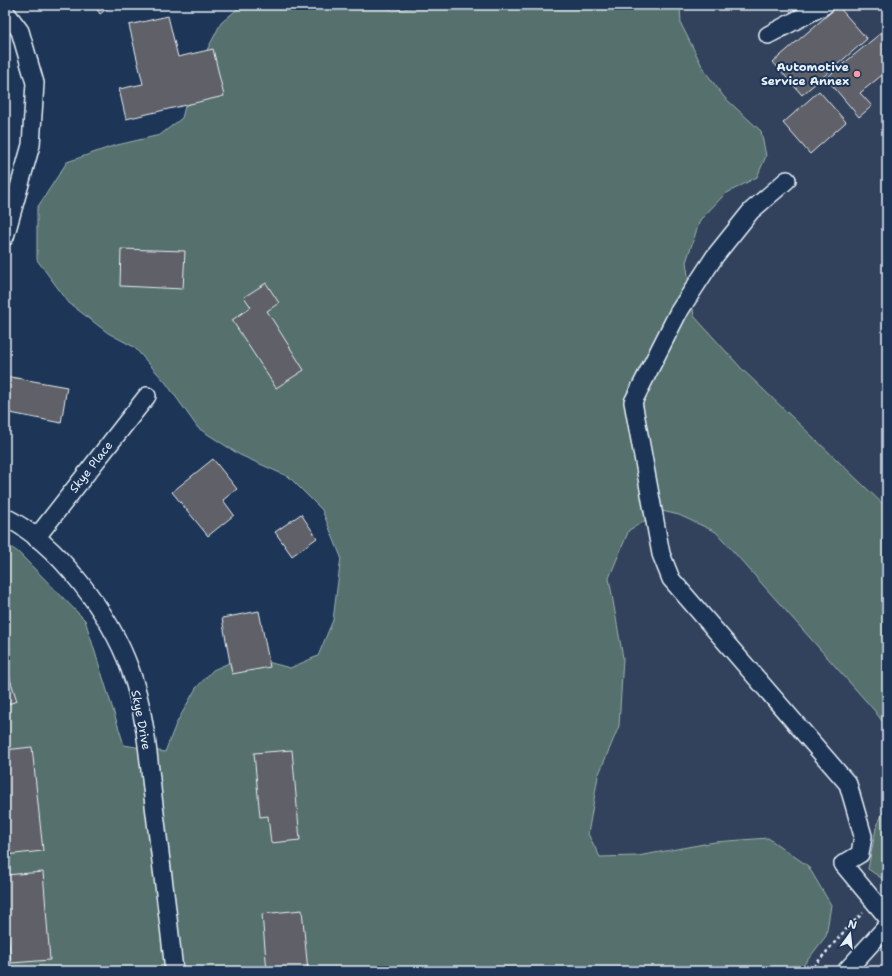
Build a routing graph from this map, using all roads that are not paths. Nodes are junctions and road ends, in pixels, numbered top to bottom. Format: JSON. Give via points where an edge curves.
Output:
{"nodes":[{"id":1,"x":825,"y":5,"type":"edge"},
{"id":2,"x":5,"y":11,"type":"edge"},
{"id":3,"x":768,"y":35,"type":"dead end"},
{"id":4,"x":787,"y":180,"type":"dead end"},
{"id":5,"x":5,"y":237,"type":"edge"},
{"id":6,"x":147,"y":396,"type":"dead end"},
{"id":7,"x":5,"y":517,"type":"edge"},
{"id":8,"x":36,"y":538,"type":"junction"},
{"id":9,"x":887,"y":917,"type":"edge"},
{"id":10,"x":887,"y":926,"type":"edge"},
{"id":11,"x":174,"y":971,"type":"edge"},
{"id":12,"x":846,"y":971,"type":"edge"}],
"edges":[{"from":1,"to":3,"type":"street"},
{"from":2,"to":5,"type":"street","via":[[20,31],[35,83],[31,145]]},
{"from":4,"to":9,"type":"street","via":[[751,211],[714,256],[678,313],[633,402],[661,554],[671,579],[848,784],[863,836],[860,854],[843,864]]},
{"from":6,"to":8,"type":"street","name":"Skye Place"},
{"from":7,"to":8,"type":"street","name":"Skye Drive"},
{"from":8,"to":11,"type":"street","name":"Skye Drive","via":[[78,581],[104,617],[130,670],[143,720]]},
{"from":10,"to":12,"type":"street"}]}
